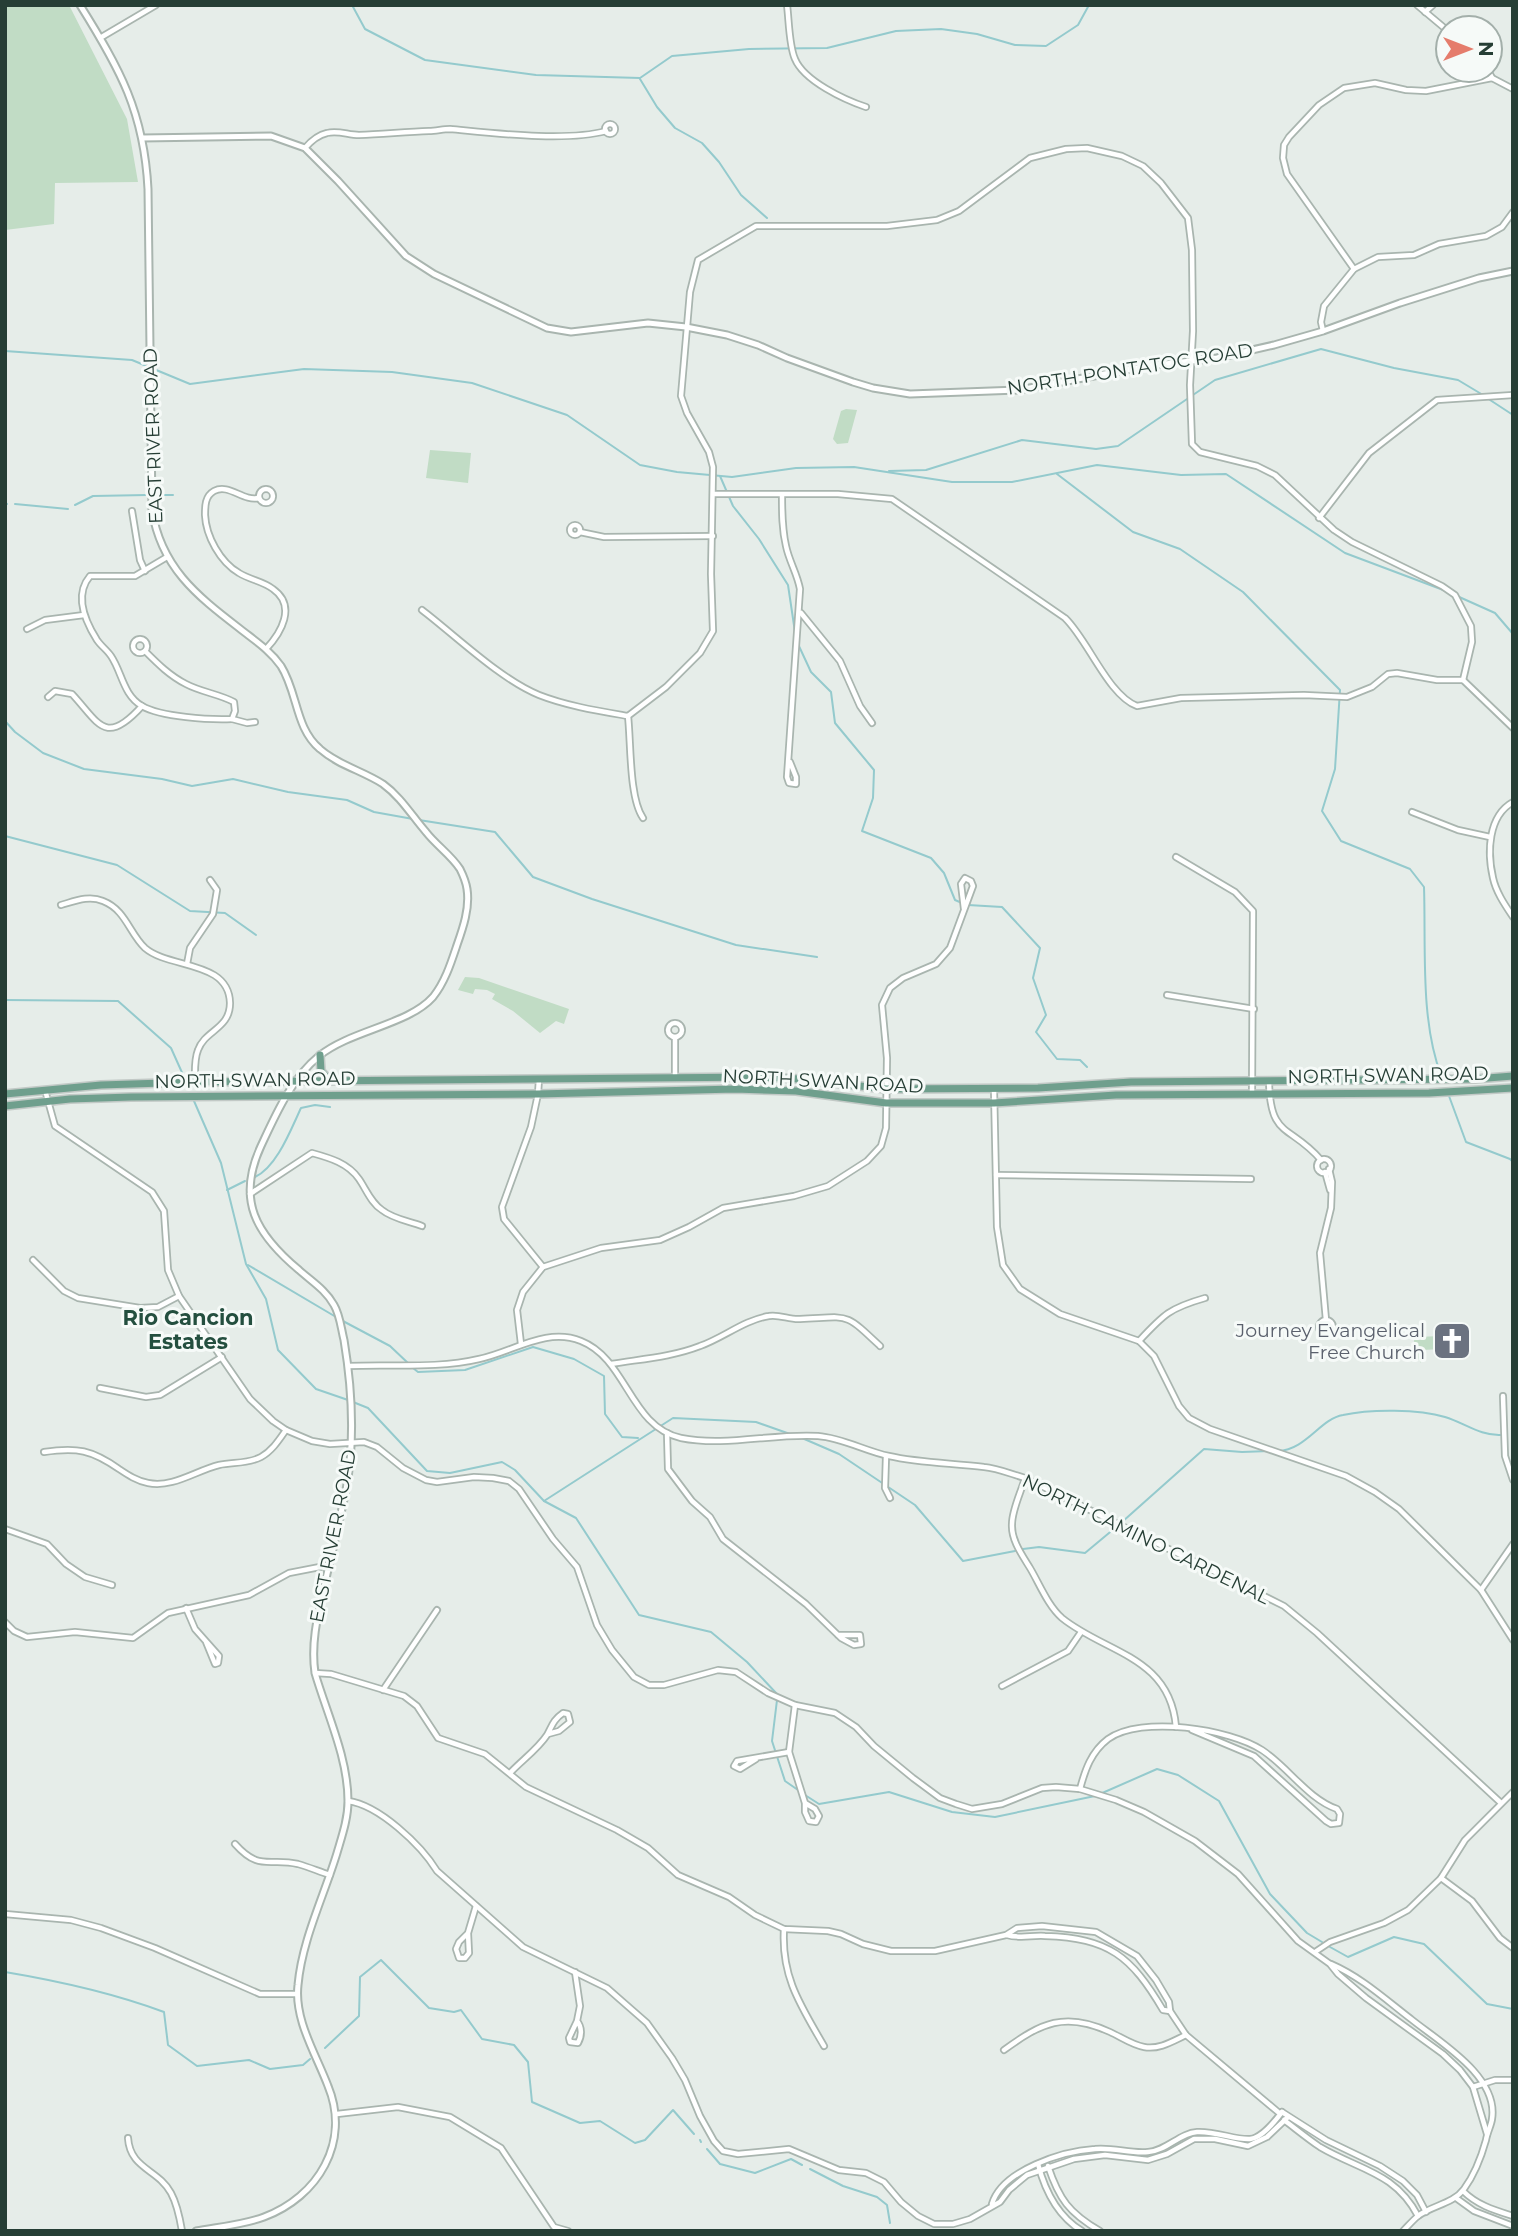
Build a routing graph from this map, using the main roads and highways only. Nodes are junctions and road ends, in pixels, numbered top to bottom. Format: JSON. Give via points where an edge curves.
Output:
{"nodes":[{"id":1,"x":320,"y":1055,"type":"road end"},
{"id":2,"x":1513,"y":1076,"type":"edge"},
{"id":3,"x":330,"y":1082,"type":"junction"},
{"id":4,"x":1513,"y":1088,"type":"edge"},
{"id":5,"x":5,"y":1094,"type":"edge"},
{"id":6,"x":5,"y":1106,"type":"edge"}],
"edges":[{"from":1,"to":3,"type":"main road","via":[[321,1071]]},
{"from":2,"to":3,"type":"main road","name":"NORTH SWAN ROAD","via":[[886,1090],[791,1079]]},
{"from":3,"to":5,"type":"main road","name":"NORTH SWAN ROAD","via":[[101,1085]]},
{"from":4,"to":6,"type":"main road","name":"NORTH SWAN ROAD","via":[[1429,1093],[1116,1095],[995,1103],[886,1103],[796,1091],[735,1089],[131,1097]]}]}
